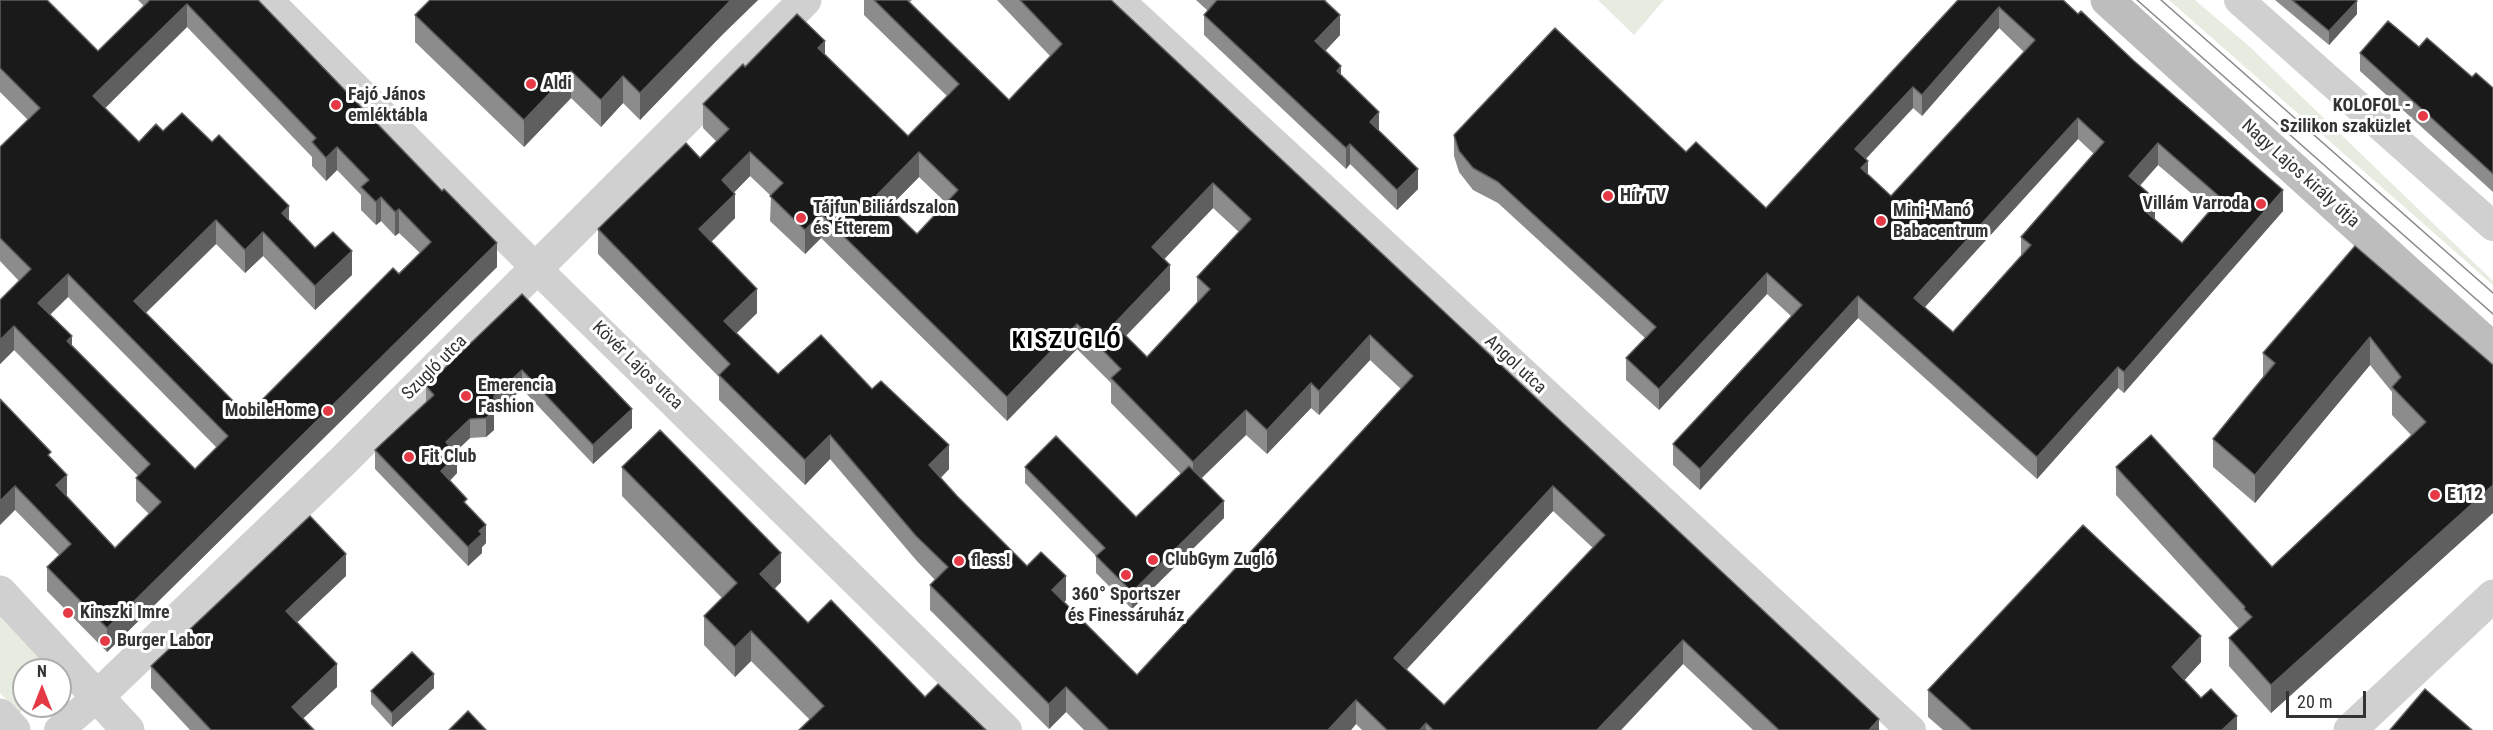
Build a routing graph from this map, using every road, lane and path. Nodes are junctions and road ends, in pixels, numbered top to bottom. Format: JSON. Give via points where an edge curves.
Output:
{"nodes":[{"id":1,"x":268,"y":0,"type":"edge"},
{"id":2,"x":805,"y":0,"type":"edge"},
{"id":3,"x":1119,"y":0,"type":"edge"},
{"id":4,"x":2107,"y":0,"type":"edge"},
{"id":5,"x":2240,"y":0,"type":"edge"},
{"id":6,"x":2493,"y":226,"type":"edge"},
{"id":7,"x":536,"y":268,"type":"junction"},
{"id":8,"x":2493,"y":349,"type":"edge"},
{"id":9,"x":0,"y":592,"type":"edge"},
{"id":10,"x":2493,"y":596,"type":"edge"},
{"id":11,"x":97,"y":698,"type":"junction"},
{"id":12,"x":0,"y":715,"type":"edge"},
{"id":13,"x":14,"y":730,"type":"edge"},
{"id":14,"x":59,"y":730,"type":"edge"},
{"id":15,"x":128,"y":730,"type":"edge"},
{"id":16,"x":1007,"y":730,"type":"edge"},
{"id":17,"x":1911,"y":730,"type":"edge"},
{"id":18,"x":2350,"y":730,"type":"edge"}],
"edges":[{"from":1,"to":7,"type":"street","name":"Kövér Lajos utca"},
{"from":2,"to":7,"type":"street","name":"Szugló utca"},
{"from":3,"to":17,"type":"street","name":"Angol utca"},
{"from":4,"to":8,"type":"main road","name":"Nagy Lajos király útja"},
{"from":5,"to":6,"type":"street"},
{"from":7,"to":11,"type":"street","name":"Szugló utca"},
{"from":7,"to":16,"type":"street","name":"Kövér Lajos utca"},
{"from":9,"to":11,"type":"street"},
{"from":10,"to":18,"type":"street"},
{"from":11,"to":14,"type":"street","name":"Szugló utca"},
{"from":11,"to":15,"type":"street"},
{"from":12,"to":13,"type":"street"}]}
